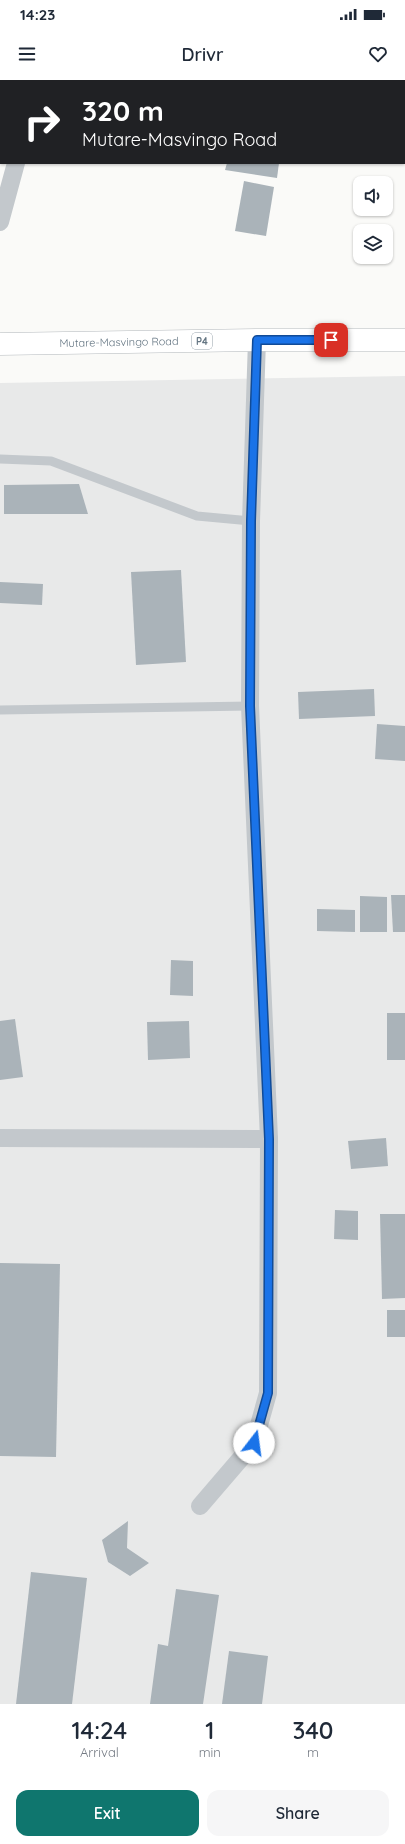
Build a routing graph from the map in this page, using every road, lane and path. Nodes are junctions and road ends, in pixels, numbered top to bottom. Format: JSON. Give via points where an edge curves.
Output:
{"nodes":[{"id":1,"x":16,"y":164,"type":"edge"},
{"id":2,"x":0,"y":222,"type":"edge"},
{"id":3,"x":257,"y":340,"type":"junction"},
{"id":4,"x":405,"y":340,"type":"edge"},
{"id":5,"x":0,"y":344,"type":"edge"},
{"id":6,"x":0,"y":459,"type":"edge"},
{"id":7,"x":251,"y":521,"type":"junction"},
{"id":8,"x":250,"y":706,"type":"junction"},
{"id":9,"x":0,"y":710,"type":"edge"},
{"id":10,"x":0,"y":1138,"type":"edge"},
{"id":11,"x":269,"y":1139,"type":"junction"},
{"id":12,"x":200,"y":1506,"type":"dead end"}],
"edges":[{"from":1,"to":2,"type":"street"},
{"from":3,"to":4,"type":"highway","name":"Mutare-Masvingo Road","number":"P4"},
{"from":3,"to":5,"type":"highway","name":"Mutare-Masvingo Road","number":"P4"},
{"from":3,"to":7,"type":"street"},
{"from":6,"to":7,"type":"lane","via":[[51,461],[197,516]]},
{"from":7,"to":8,"type":"street"},
{"from":8,"to":9,"type":"lane"},
{"from":8,"to":11,"type":"street"},
{"from":10,"to":11,"type":"street"},
{"from":11,"to":12,"type":"street","via":[[268,1393],[254,1443]]}]}
